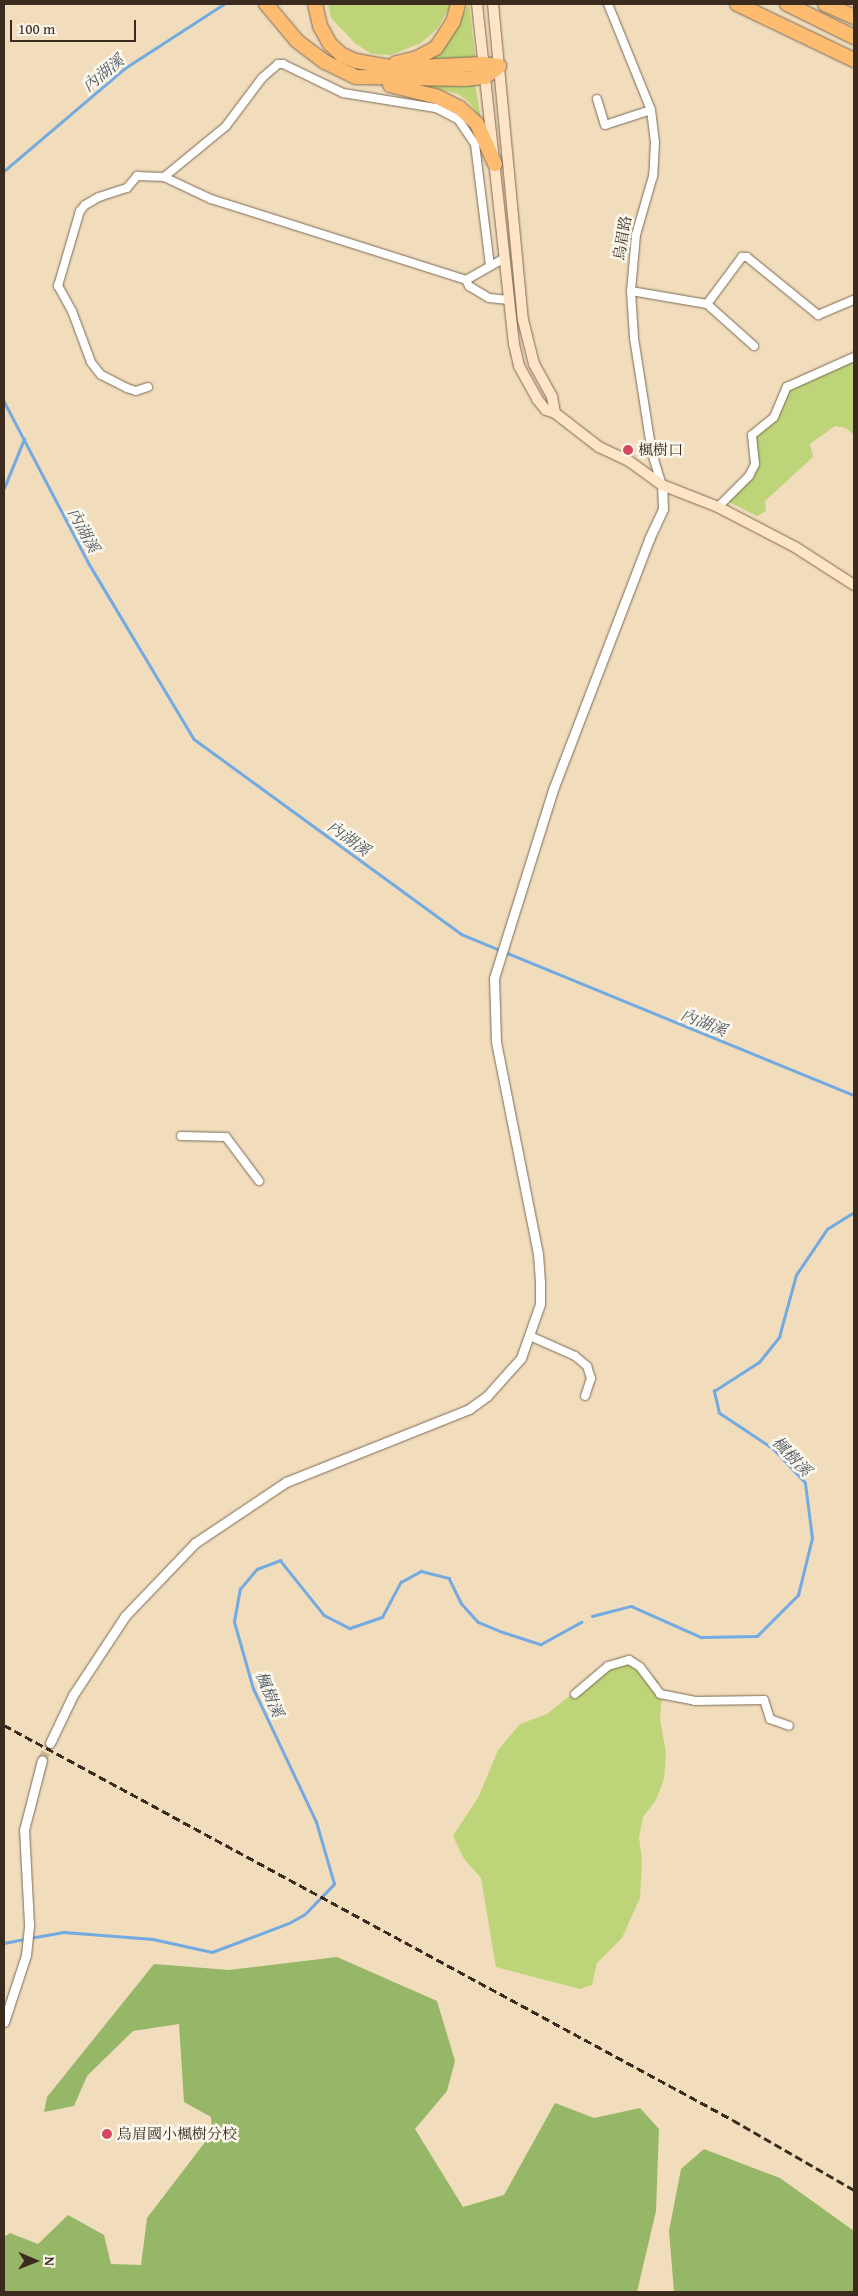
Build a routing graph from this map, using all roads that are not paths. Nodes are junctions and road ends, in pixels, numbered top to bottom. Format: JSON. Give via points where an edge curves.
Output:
{"nodes":[{"id":1,"x":266,"y":4,"type":"edge"},
{"id":2,"x":315,"y":4,"type":"edge"},
{"id":3,"x":458,"y":4,"type":"edge"},
{"id":4,"x":477,"y":4,"type":"edge"},
{"id":5,"x":493,"y":4,"type":"edge"},
{"id":6,"x":608,"y":4,"type":"edge"},
{"id":7,"x":737,"y":4,"type":"edge"},
{"id":8,"x":787,"y":4,"type":"edge"},
{"id":9,"x":825,"y":4,"type":"edge"},
{"id":10,"x":854,"y":17,"type":"edge"},
{"id":11,"x":854,"y":37,"type":"edge"},
{"id":12,"x":854,"y":60,"type":"edge"},
{"id":13,"x":356,"y":61,"type":"junction"},
{"id":14,"x":500,"y":66,"type":"junction"},
{"id":15,"x":484,"y":71,"type":"junction"},
{"id":16,"x":356,"y":77,"type":"junction"},
{"id":17,"x":597,"y":99,"type":"dead end"},
{"id":18,"x":651,"y":110,"type":"junction"},
{"id":19,"x":495,"y":164,"type":"junction"},
{"id":20,"x":164,"y":178,"type":"junction"},
{"id":21,"x":503,"y":259,"type":"junction"},
{"id":22,"x":490,"y":266,"type":"junction"},
{"id":23,"x":466,"y":280,"type":"junction"},
{"id":24,"x":631,"y":291,"type":"junction"},
{"id":25,"x":508,"y":300,"type":"junction"},
{"id":26,"x":854,"y":300,"type":"edge"},
{"id":27,"x":707,"y":304,"type":"junction"},
{"id":28,"x":754,"y":346,"type":"dead end"},
{"id":29,"x":854,"y":358,"type":"edge"},
{"id":30,"x":148,"y":387,"type":"dead end"},
{"id":31,"x":555,"y":414,"type":"junction"},
{"id":32,"x":662,"y":485,"type":"junction"},
{"id":33,"x":718,"y":507,"type":"junction"},
{"id":34,"x":854,"y":585,"type":"edge"},
{"id":35,"x":181,"y":1136,"type":"dead end"},
{"id":36,"x":260,"y":1181,"type":"dead end"},
{"id":37,"x":530,"y":1336,"type":"junction"},
{"id":38,"x":585,"y":1396,"type":"dead end"},
{"id":39,"x":575,"y":1694,"type":"dead end"},
{"id":40,"x":789,"y":1726,"type":"dead end"},
{"id":41,"x":50,"y":1743,"type":"tunnel mouth"},
{"id":42,"x":42,"y":1760,"type":"tunnel mouth"},
{"id":43,"x":4,"y":2022,"type":"edge"}],
"edges":[{"from":1,"to":16,"type":"highway","via":[[297,41],[325,62]]},
{"from":2,"to":13,"type":"highway","via":[[320,26],[330,44],[342,55]]},
{"from":3,"to":13,"type":"highway","via":[[445,35],[427,54],[395,63]]},
{"from":4,"to":15,"type":"main road"},
{"from":5,"to":14,"type":"main road"},
{"from":6,"to":18,"type":"street","name":"烏眉路"},
{"from":7,"to":12,"type":"highway"},
{"from":8,"to":11,"type":"highway"},
{"from":9,"to":10,"type":"highway"},
{"from":13,"to":15,"type":"highway","via":[[396,68]]},
{"from":14,"to":15,"type":"highway"},
{"from":14,"to":31,"type":"main road","via":[[523,320],[534,364],[552,397]]},
{"from":15,"to":16,"type":"highway"},
{"from":15,"to":19,"type":"main road"},
{"from":16,"to":19,"type":"highway","via":[[438,97],[460,108],[477,124]]},
{"from":17,"to":18,"type":"street","via":[[605,125]]},
{"from":18,"to":24,"type":"street","name":"烏眉路","via":[[655,142],[653,176],[636,235]]},
{"from":19,"to":21,"type":"main road"},
{"from":20,"to":22,"type":"street","via":[[226,126],[262,78],[278,64],[284,64],[343,93],[436,108],[458,119],[475,144]]},
{"from":20,"to":23,"type":"street","via":[[211,199]]},
{"from":20,"to":30,"type":"street","via":[[137,176],[127,188],[85,205],[80,211],[58,286],[72,311],[91,362],[101,375],[127,388]]},
{"from":21,"to":22,"type":"street"},
{"from":21,"to":25,"type":"main road"},
{"from":22,"to":23,"type":"street"},
{"from":23,"to":25,"type":"street","via":[[468,286],[489,298]]},
{"from":24,"to":27,"type":"street"},
{"from":24,"to":32,"type":"street","name":"烏眉路","via":[[634,338],[652,453]]},
{"from":25,"to":31,"type":"main road","via":[[519,366],[537,400]]},
{"from":26,"to":27,"type":"street","via":[[818,315],[747,257],[742,257]]},
{"from":27,"to":28,"type":"street"},
{"from":29,"to":33,"type":"street","via":[[787,387],[774,417],[752,436],[755,464],[749,476]]},
{"from":31,"to":32,"type":"main road","via":[[599,447],[629,461]]},
{"from":32,"to":33,"type":"main road"},
{"from":32,"to":37,"type":"street","via":[[663,509],[554,787],[494,978],[496,1041],[538,1254],[540,1304]]},
{"from":33,"to":34,"type":"main road","via":[[795,547]]},
{"from":35,"to":36,"type":"street","via":[[226,1138]]},
{"from":37,"to":38,"type":"street","via":[[575,1356],[587,1366],[591,1378]]},
{"from":37,"to":41,"type":"street","via":[[521,1358],[506,1377],[469,1410],[286,1482],[195,1543],[125,1616],[74,1695]]},
{"from":39,"to":40,"type":"street","via":[[608,1666],[629,1660],[640,1667],[660,1694],[695,1700],[764,1700],[770,1720]]},
{"from":42,"to":43,"type":"street","via":[[24,1830],[29,1924],[26,1955]]}]}
